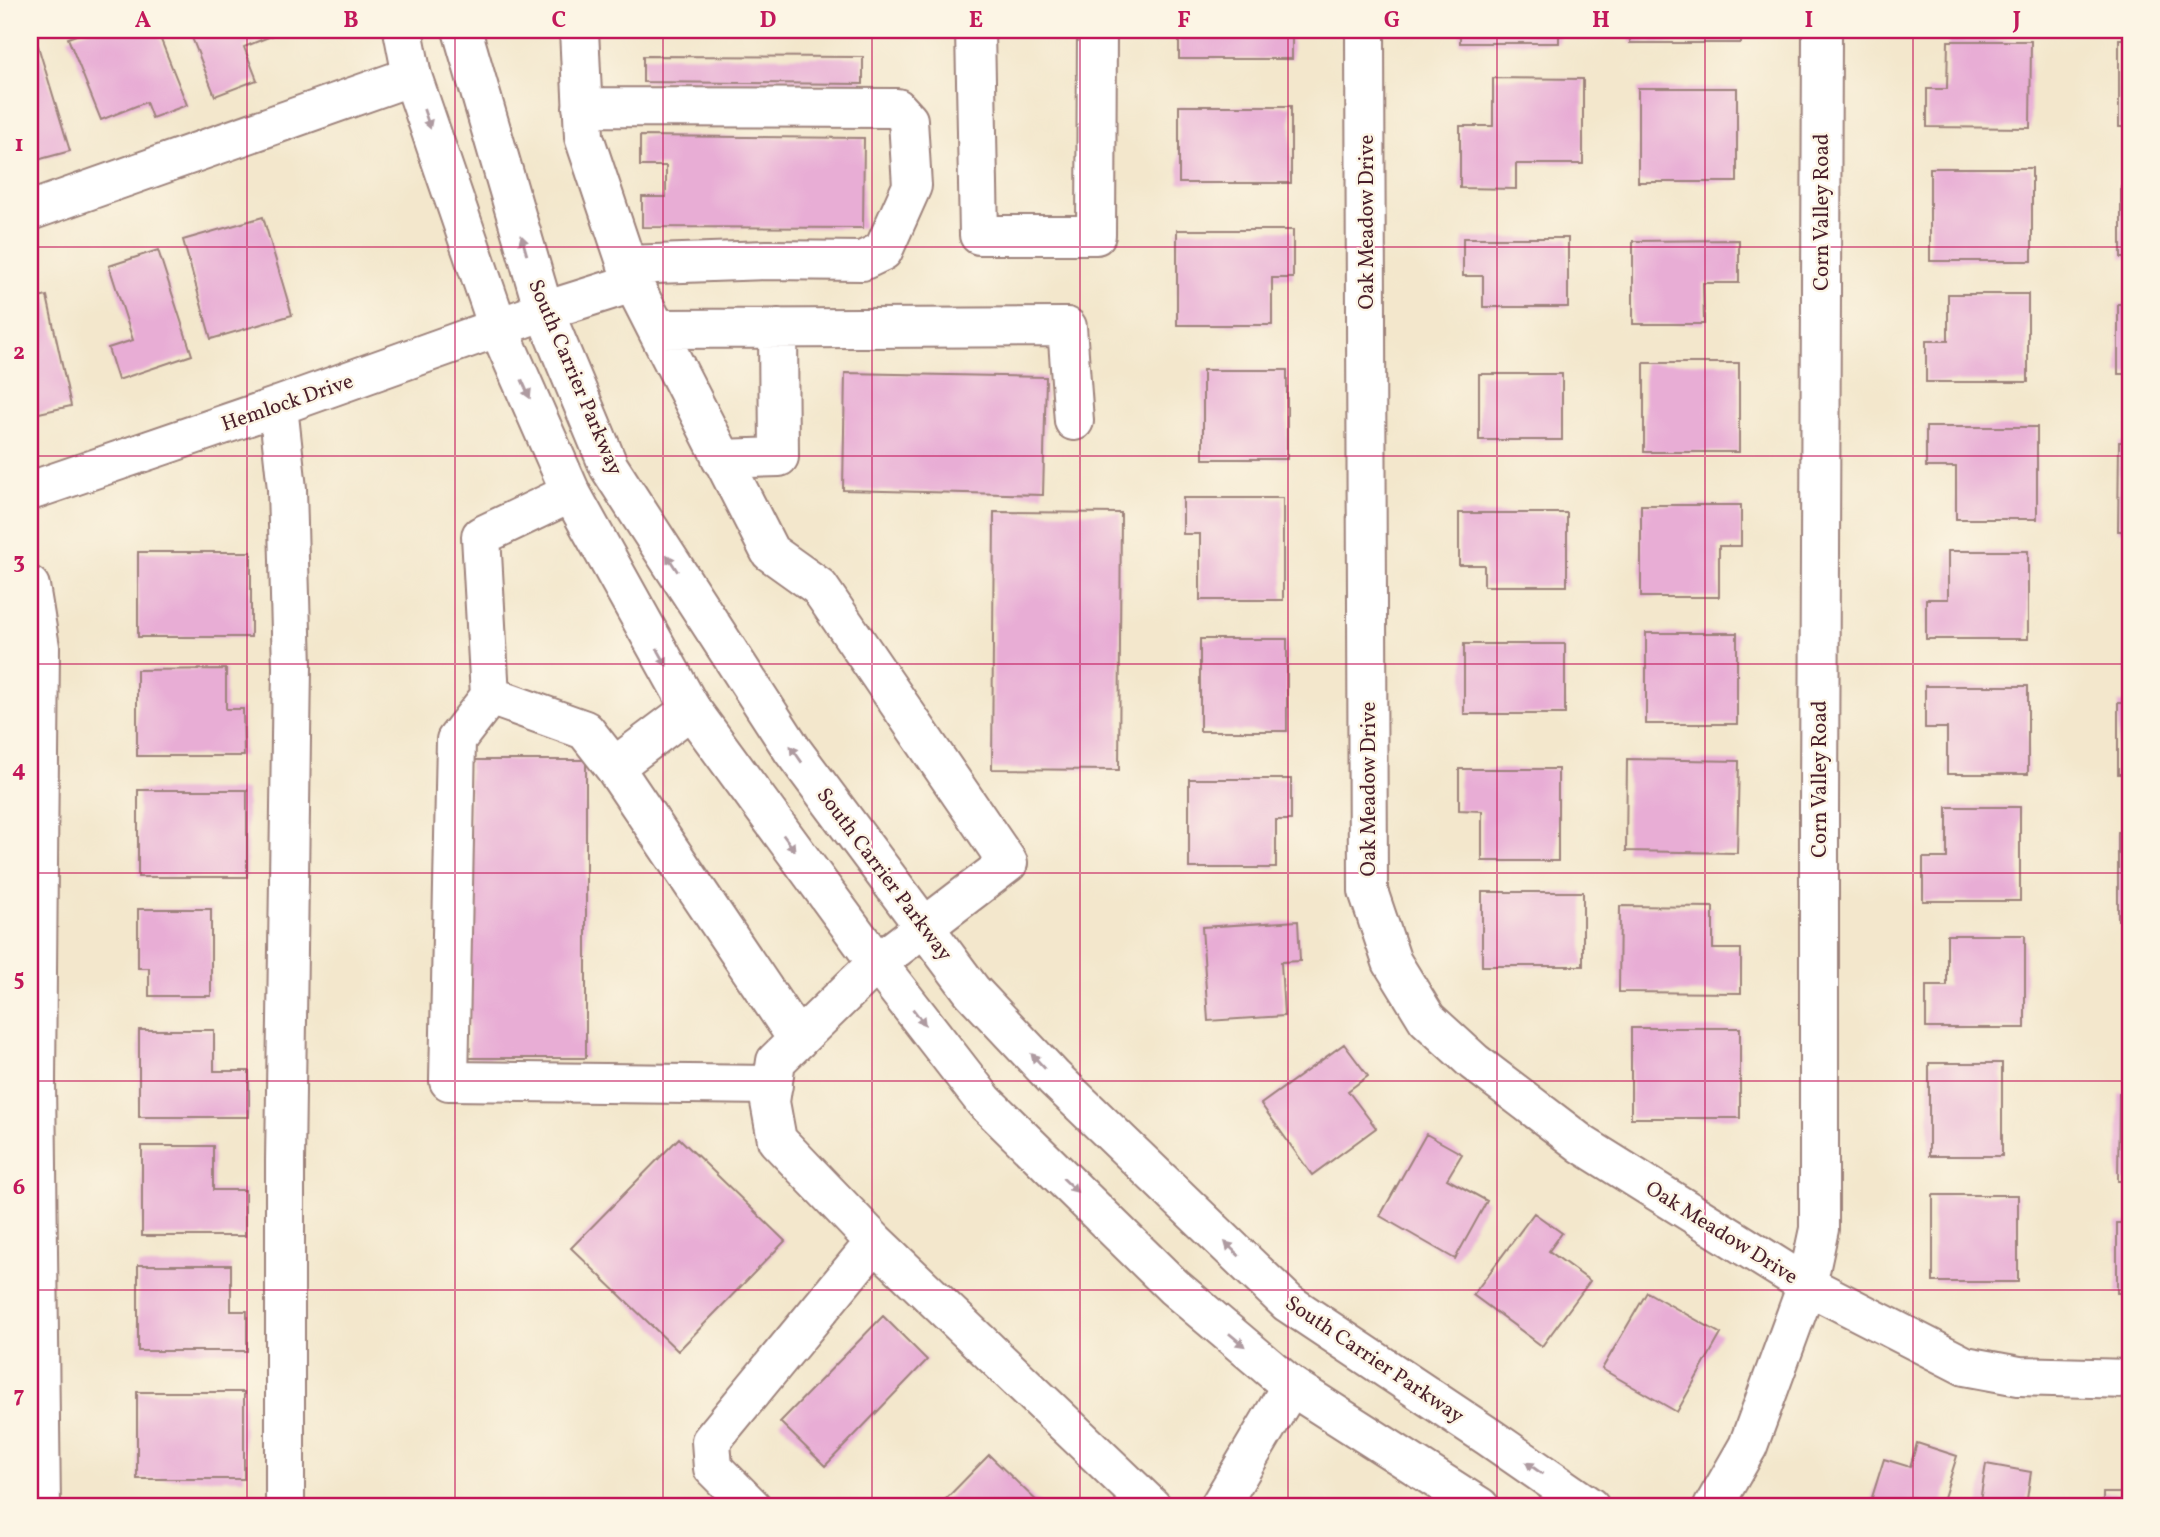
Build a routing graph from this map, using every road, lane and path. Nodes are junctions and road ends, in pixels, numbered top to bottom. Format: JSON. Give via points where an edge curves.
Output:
{"nodes":[{"id":1,"x":403,"y":30,"type":"edge"},
{"id":2,"x":462,"y":30,"type":"edge"},
{"id":3,"x":579,"y":30,"type":"edge"},
{"id":4,"x":975,"y":30,"type":"edge"},
{"id":5,"x":1097,"y":30,"type":"edge"},
{"id":6,"x":1365,"y":30,"type":"edge"},
{"id":7,"x":1822,"y":30,"type":"edge"},
{"id":8,"x":412,"y":76,"type":"junction"},
{"id":9,"x":582,"y":107,"type":"junction"},
{"id":10,"x":30,"y":211,"type":"edge"},
{"id":11,"x":630,"y":274,"type":"junction"},
{"id":12,"x":544,"y":311,"type":"junction"},
{"id":13,"x":498,"y":327,"type":"junction"},
{"id":14,"x":778,"y":328,"type":"junction"},
{"id":15,"x":657,"y":329,"type":"junction"},
{"id":16,"x":278,"y":406,"type":"junction"},
{"id":17,"x":1074,"y":421,"type":"dead end"},
{"id":18,"x":721,"y":458,"type":"junction"},
{"id":19,"x":30,"y":491,"type":"edge"},
{"id":20,"x":571,"y":493,"type":"junction"},
{"id":21,"x":30,"y":586,"type":"edge"},
{"id":22,"x":490,"y":696,"type":"junction"},
{"id":23,"x":691,"y":709,"type":"junction"},
{"id":24,"x":614,"y":768,"type":"junction"},
{"id":25,"x":924,"y":927,"type":"junction"},
{"id":26,"x":877,"y":963,"type":"junction"},
{"id":27,"x":797,"y":1040,"type":"junction"},
{"id":28,"x":773,"y":1084,"type":"junction"},
{"id":29,"x":875,"y":1242,"type":"junction"},
{"id":30,"x":1807,"y":1285,"type":"junction"},
{"id":31,"x":2130,"y":1379,"type":"edge"},
{"id":32,"x":1291,"y":1386,"type":"junction"},
{"id":33,"x":41,"y":1507,"type":"edge"},
{"id":34,"x":285,"y":1507,"type":"edge"},
{"id":35,"x":752,"y":1507,"type":"edge"},
{"id":36,"x":1152,"y":1507,"type":"edge"},
{"id":37,"x":1219,"y":1507,"type":"edge"},
{"id":38,"x":1480,"y":1507,"type":"edge"},
{"id":39,"x":1590,"y":1507,"type":"edge"},
{"id":40,"x":1713,"y":1507,"type":"edge"}],
"edges":[{"from":1,"to":8,"type":"street"},
{"from":12,"to":2,"type":"street","name":"South Carrier Parkway","one_way":true},
{"from":3,"to":9,"type":"street"},
{"from":4,"to":5,"type":"street","via":[[979,235],[1096,235]]},
{"from":6,"to":30,"type":"street","name":"Oak Meadow Drive","via":[[1368,891],[1392,962],[1427,1019],[1474,1062],[1583,1145]]},
{"from":7,"to":30,"type":"street","name":"Corn Valley Road","via":[[1819,1229]]},
{"from":8,"to":10,"type":"street"},
{"from":8,"to":13,"type":"street","one_way":true},
{"from":9,"to":11,"type":"street","via":[[583,137]]},
{"from":9,"to":11,"type":"street","name":"Hemlock Drive","via":[[897,108],[908,120],[912,186],[883,251],[862,261],[767,260]]},
{"from":11,"to":12,"type":"street","name":"Hemlock Drive"},
{"from":11,"to":15,"type":"street"},
{"from":12,"to":13,"type":"street","name":"Hemlock Drive"},
{"from":25,"to":12,"type":"street","name":"South Carrier Parkway","one_way":true,"via":[[793,751],[609,467]]},
{"from":13,"to":16,"type":"street","name":"Hemlock Drive"},
{"from":13,"to":20,"type":"street","one_way":true},
{"from":14,"to":15,"type":"street"},
{"from":14,"to":17,"type":"street","via":[[1067,327]]},
{"from":14,"to":18,"type":"street","via":[[779,457]]},
{"from":15,"to":18,"type":"street"},
{"from":16,"to":19,"type":"street","name":"Hemlock Drive"},
{"from":16,"to":34,"type":"street","via":[[287,489],[292,667]]},
{"from":18,"to":25,"type":"street","via":[[770,552],[818,587],[1008,863]]},
{"from":20,"to":22,"type":"street","via":[[481,536]]},
{"from":20,"to":23,"type":"street","one_way":true},
{"from":21,"to":33,"type":"street","via":[[40,647],[36,1080]]},
{"from":22,"to":24,"type":"street","via":[[585,730]]},
{"from":22,"to":28,"type":"street","via":[[456,740],[449,1082]]},
{"from":23,"to":24,"type":"street"},
{"from":23,"to":26,"type":"street","one_way":true},
{"from":24,"to":27,"type":"street"},
{"from":25,"to":26,"type":"street"},
{"from":39,"to":25,"type":"street","name":"South Carrier Parkway","one_way":true,"via":[[1288,1303],[1054,1078],[972,991]]},
{"from":26,"to":27,"type":"street"},
{"from":26,"to":32,"type":"street","one_way":true,"via":[[984,1101],[1174,1287]]},
{"from":27,"to":28,"type":"street","via":[[776,1061]]},
{"from":28,"to":29,"type":"street","via":[[770,1102],[777,1140]]},
{"from":29,"to":35,"type":"street","via":[[711,1441],[713,1468]]},
{"from":29,"to":36,"type":"street"},
{"from":30,"to":31,"type":"street","name":"Oak Meadow Drive","via":[[1965,1366],[2019,1376]]},
{"from":30,"to":40,"type":"street","name":"Corn Valley Road","via":[[1748,1446]]},
{"from":32,"to":37,"type":"street"},
{"from":32,"to":38,"type":"street"}]}
